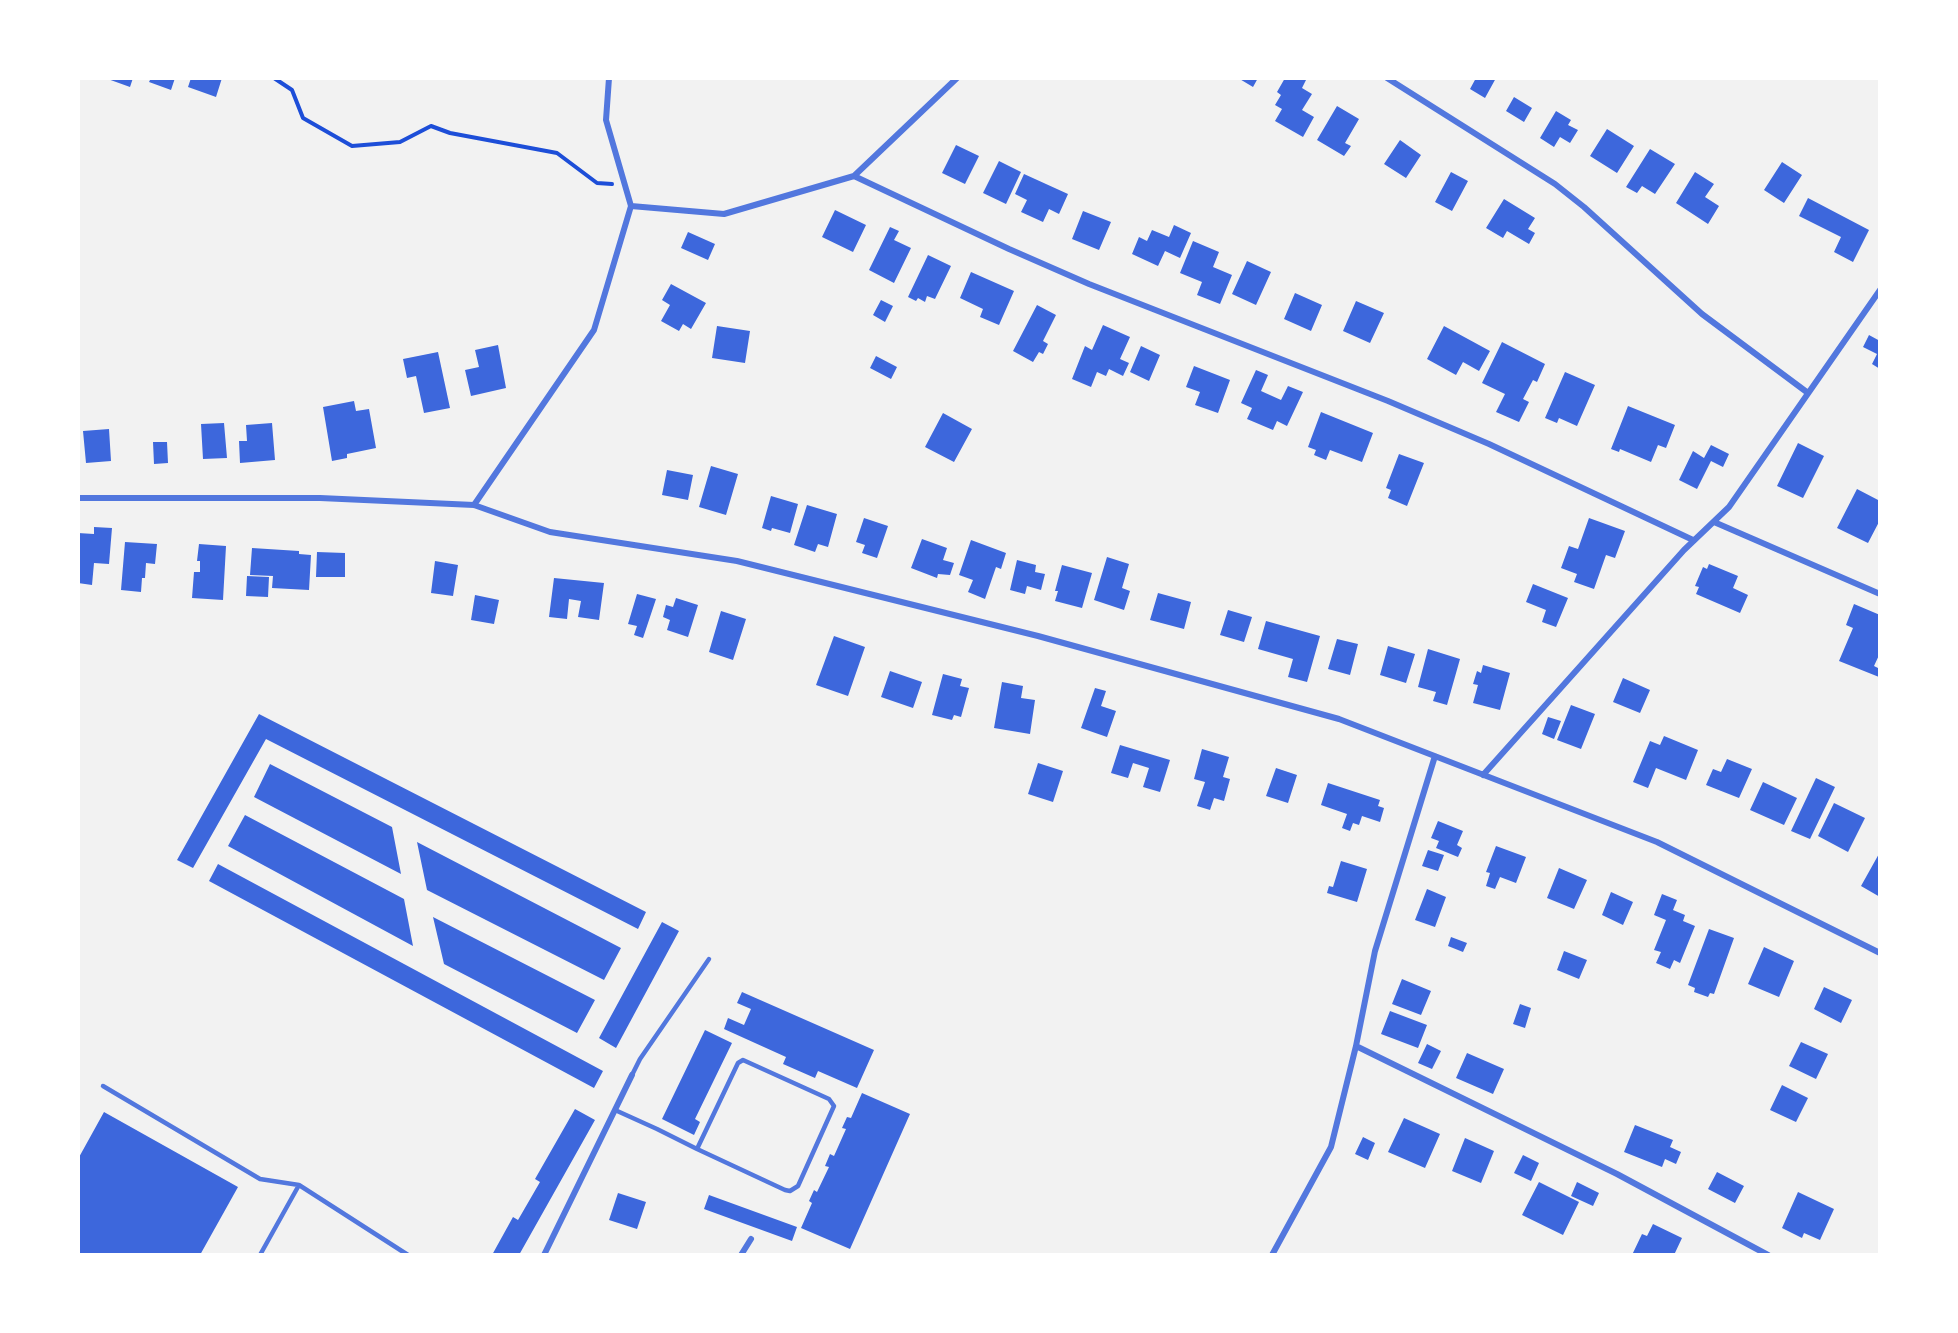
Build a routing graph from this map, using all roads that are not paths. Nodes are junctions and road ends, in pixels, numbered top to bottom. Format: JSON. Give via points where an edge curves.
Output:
{"nodes":[{"id":1,"x":609,"y":78,"type":"edge"},
{"id":2,"x":957,"y":78,"type":"edge"},
{"id":3,"x":1387,"y":78,"type":"edge"},
{"id":4,"x":854,"y":176,"type":"junction"},
{"id":5,"x":631,"y":206,"type":"junction"},
{"id":6,"x":1880,"y":290,"type":"edge"},
{"id":7,"x":1808,"y":393,"type":"junction"},
{"id":8,"x":78,"y":498,"type":"edge"},
{"id":9,"x":474,"y":505,"type":"junction"},
{"id":10,"x":1714,"y":522,"type":"junction"},
{"id":11,"x":1693,"y":540,"type":"junction"},
{"id":12,"x":1880,"y":594,"type":"edge"},
{"id":13,"x":1435,"y":756,"type":"junction"},
{"id":14,"x":1483,"y":775,"type":"junction"},
{"id":15,"x":1880,"y":953,"type":"edge"},
{"id":16,"x":709,"y":959,"type":"dead end"},
{"id":17,"x":1356,"y":1046,"type":"junction"},
{"id":18,"x":632,"y":1075,"type":"joint"},
{"id":19,"x":103,"y":1086,"type":"dead end"},
{"id":20,"x":615,"y":1110,"type":"junction"},
{"id":21,"x":698,"y":1149,"type":"junction"},
{"id":22,"x":299,"y":1185,"type":"junction"},
{"id":23,"x":751,"y":1239,"type":"dead end"},
{"id":24,"x":406,"y":1254,"type":"edge"},
{"id":25,"x":260,"y":1255,"type":"edge"},
{"id":26,"x":544,"y":1255,"type":"edge"},
{"id":27,"x":741,"y":1255,"type":"edge"},
{"id":28,"x":1272,"y":1255,"type":"edge"},
{"id":29,"x":1768,"y":1255,"type":"edge"}],
"edges":[{"from":1,"to":5,"type":"street","via":[[606,120]]},
{"from":2,"to":4,"type":"street"},
{"from":3,"to":7,"type":"street","via":[[1555,184],[1702,314]]},
{"from":4,"to":5,"type":"street","via":[[724,214]]},
{"from":4,"to":11,"type":"street","via":[[1060,271],[1468,435]]},
{"from":5,"to":9,"type":"street","via":[[594,330]]},
{"from":6,"to":7,"type":"street"},
{"from":7,"to":10,"type":"street","via":[[1729,507]]},
{"from":8,"to":9,"type":"street","via":[[320,498]]},
{"from":9,"to":13,"type":"street","via":[[550,532],[737,561],[1038,636],[1339,719]]},
{"from":10,"to":11,"type":"street"},
{"from":10,"to":12,"type":"street"},
{"from":11,"to":14,"type":"street"},
{"from":13,"to":14,"type":"street"},
{"from":13,"to":17,"type":"street","via":[[1383,922]]},
{"from":14,"to":15,"type":"street","via":[[1657,842]]},
{"from":16,"to":18,"type":"lane"},
{"from":17,"to":28,"type":"street","via":[[1331,1147]]},
{"from":17,"to":29,"type":"street","via":[[1617,1173]]},
{"from":18,"to":20,"type":"street"},
{"from":19,"to":22,"type":"lane","via":[[260,1179]]},
{"from":20,"to":21,"type":"lane"},
{"from":20,"to":26,"type":"street"},
{"from":21,"to":21,"type":"lane","via":[[785,1190],[794,1190],[834,1106],[828,1099],[740,1060]]},
{"from":22,"to":24,"type":"lane"},
{"from":22,"to":25,"type":"lane"},
{"from":23,"to":27,"type":"street"}]}
